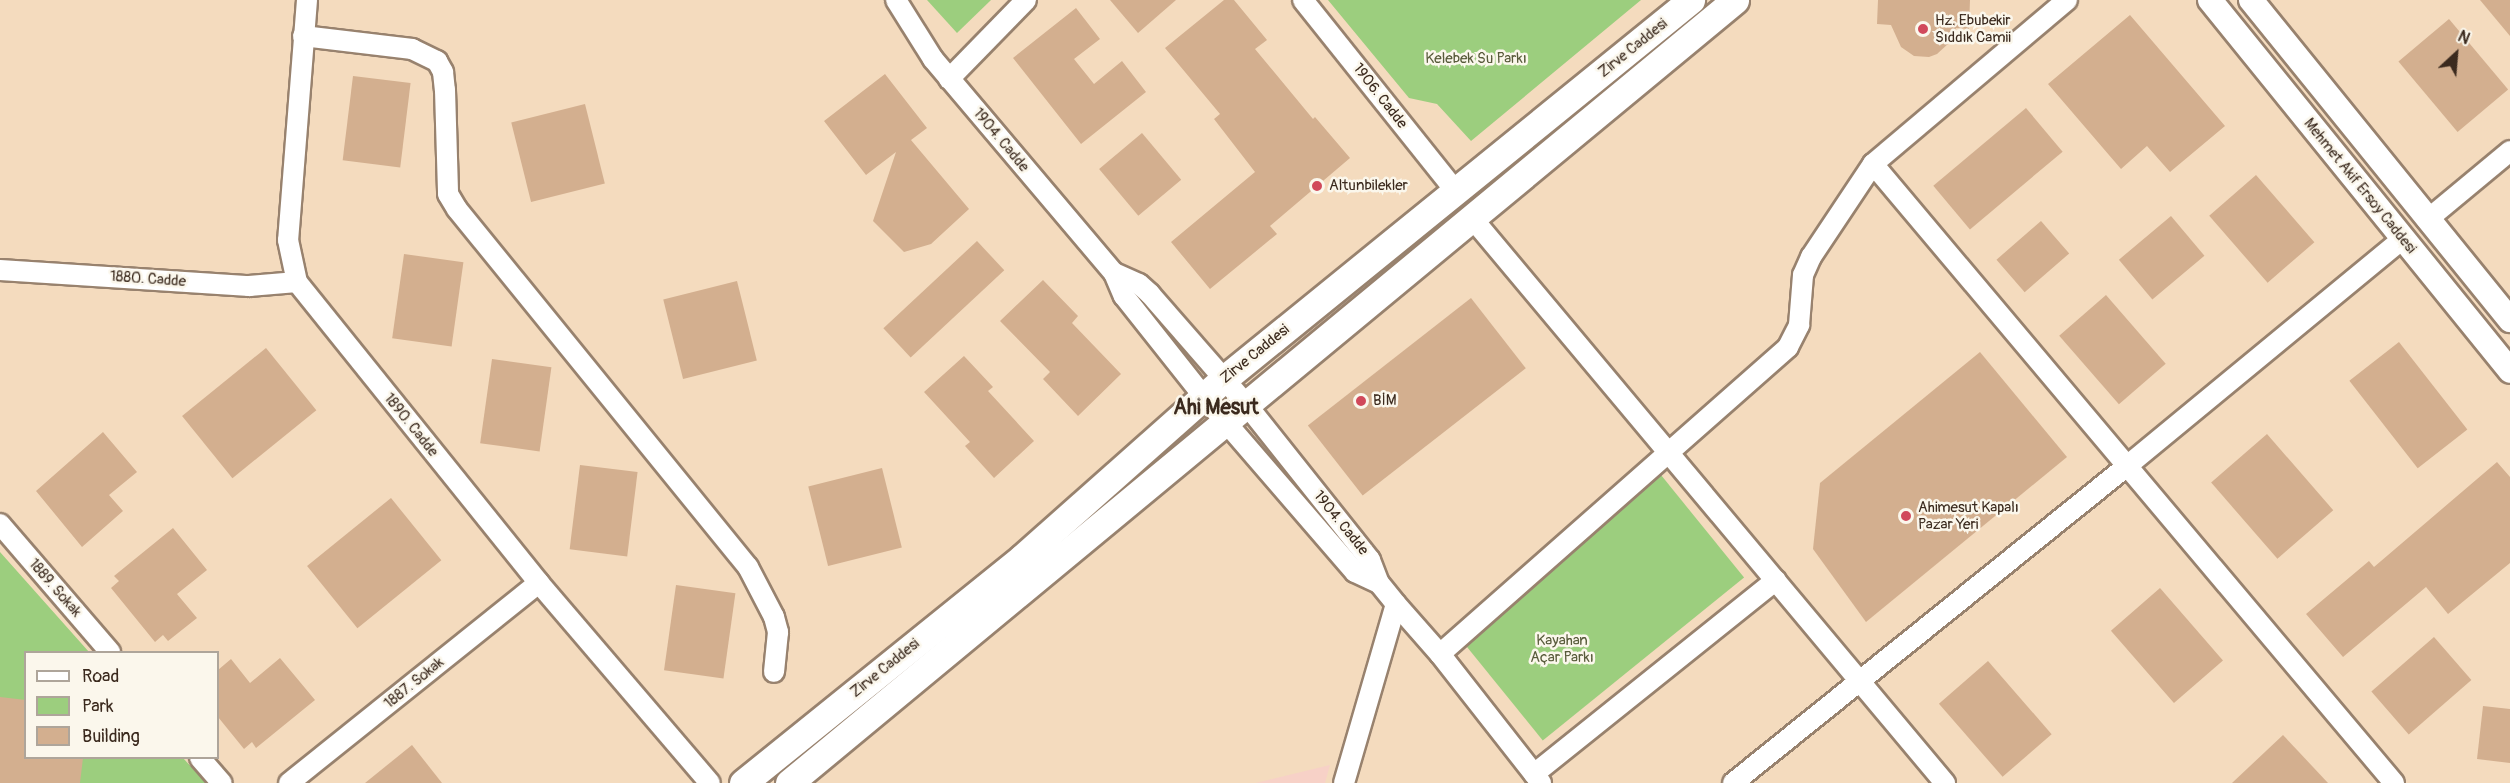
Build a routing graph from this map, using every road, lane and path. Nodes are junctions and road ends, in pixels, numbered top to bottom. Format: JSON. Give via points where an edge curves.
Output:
{"nodes":[{"id":1,"x":308,"y":0,"type":"edge"},
{"id":2,"x":896,"y":0,"type":"edge"},
{"id":3,"x":1026,"y":0,"type":"edge"},
{"id":4,"x":1304,"y":0,"type":"edge"},
{"id":5,"x":1690,"y":0,"type":"edge"},
{"id":6,"x":1735,"y":0,"type":"edge"},
{"id":7,"x":2067,"y":0,"type":"edge"},
{"id":8,"x":2210,"y":0,"type":"edge"},
{"id":9,"x":2251,"y":0,"type":"edge"},
{"id":10,"x":303,"y":36,"type":"junction"},
{"id":11,"x":949,"y":79,"type":"junction"},
{"id":12,"x":2510,"y":151,"type":"edge"},
{"id":13,"x":1873,"y":164,"type":"junction"},
{"id":14,"x":1456,"y":192,"type":"junction"},
{"id":15,"x":1472,"y":218,"type":"junction"},
{"id":16,"x":2427,"y":220,"type":"junction"},
{"id":17,"x":2402,"y":239,"type":"junction"},
{"id":18,"x":0,"y":270,"type":"edge"},
{"id":19,"x":1114,"y":273,"type":"junction"},
{"id":20,"x":297,"y":282,"type":"junction"},
{"id":21,"x":2510,"y":320,"type":"edge"},
{"id":22,"x":2510,"y":371,"type":"edge"},
{"id":23,"x":1224,"y":379,"type":"junction"},
{"id":24,"x":1203,"y":397,"type":"junction"},
{"id":25,"x":1246,"y":404,"type":"junction"},
{"id":26,"x":1224,"y":422,"type":"junction"},
{"id":27,"x":1670,"y":452,"type":"junction"},
{"id":28,"x":2127,"y":466,"type":"junction"},
{"id":29,"x":0,"y":524,"type":"edge"},
{"id":30,"x":1776,"y":580,"type":"junction"},
{"id":31,"x":539,"y":583,"type":"junction"},
{"id":32,"x":1379,"y":583,"type":"junction"},
{"id":33,"x":1396,"y":604,"type":"junction"},
{"id":34,"x":109,"y":651,"type":"edge"},
{"id":35,"x":1440,"y":654,"type":"junction"},
{"id":36,"x":774,"y":672,"type":"dead end"},
{"id":37,"x":1861,"y":681,"type":"junction"},
{"id":38,"x":201,"y":759,"type":"edge"},
{"id":39,"x":1537,"y":778,"type":"edge"},
{"id":40,"x":222,"y":783,"type":"edge"},
{"id":41,"x":289,"y":783,"type":"edge"},
{"id":42,"x":710,"y":783,"type":"edge"},
{"id":43,"x":743,"y":783,"type":"edge"},
{"id":44,"x":789,"y":783,"type":"edge"},
{"id":45,"x":1344,"y":783,"type":"edge"},
{"id":46,"x":1733,"y":783,"type":"edge"},
{"id":47,"x":1945,"y":783,"type":"edge"},
{"id":48,"x":2394,"y":783,"type":"edge"}],
"edges":[{"from":1,"to":10,"type":"street","name":"1890. Cadde"},
{"from":2,"to":11,"type":"street","name":"1904. Cadde"},
{"from":3,"to":11,"type":"street"},
{"from":4,"to":14,"type":"street","name":"1906. Cadde"},
{"from":5,"to":14,"type":"main road","name":"Zirve Caddesi"},
{"from":6,"to":15,"type":"main road","name":"Zirve Caddesi"},
{"from":7,"to":13,"type":"street"},
{"from":8,"to":17,"type":"street","name":"Mehmet Akif Ersoy Caddesi"},
{"from":9,"to":16,"type":"street","name":"Mehmet Akif Ersoy Caddesi"},
{"from":10,"to":20,"type":"street","name":"1890. Cadde","via":[[288,240]]},
{"from":10,"to":36,"type":"street","via":[[412,49],[437,61],[446,90],[448,194],[748,567],[774,617]]},
{"from":11,"to":19,"type":"street","name":"1904. Cadde"},
{"from":12,"to":16,"type":"street"},
{"from":13,"to":27,"type":"street","via":[[1803,274],[1799,325],[1788,347]]},
{"from":13,"to":28,"type":"street"},
{"from":14,"to":23,"type":"main road","name":"Zirve Caddesi"},
{"from":15,"to":25,"type":"main road","name":"Zirve Caddesi"},
{"from":15,"to":27,"type":"street"},
{"from":16,"to":21,"type":"street","name":"Mehmet Akif Ersoy Caddesi"},
{"from":17,"to":22,"type":"street","name":"Mehmet Akif Ersoy Caddesi"},
{"from":17,"to":28,"type":"street"},
{"from":18,"to":20,"type":"street","name":"1880. Cadde","via":[[249,286]]},
{"from":19,"to":23,"type":"street","name":"1904. Cadde","via":[[1139,284],[1150,294]]},
{"from":19,"to":24,"type":"street","name":"1904. Cadde","via":[[1124,296]]},
{"from":20,"to":31,"type":"street","name":"1890. Cadde"},
{"from":23,"to":24,"type":"main road","name":"Zirve Caddesi"},
{"from":23,"to":25,"type":"street","name":"1904. Cadde"},
{"from":24,"to":26,"type":"street","name":"1904. Cadde"},
{"from":24,"to":43,"type":"main road","name":"Zirve Caddesi","via":[[1023,556]]},
{"from":25,"to":26,"type":"main road","name":"Zirve Caddesi"},
{"from":25,"to":32,"type":"street","name":"1904. Cadde","via":[[1370,560]]},
{"from":26,"to":32,"type":"street","name":"1904. Cadde","via":[[1355,572]]},
{"from":26,"to":44,"type":"main road","name":"Zirve Caddesi"},
{"from":27,"to":30,"type":"street"},
{"from":27,"to":35,"type":"street"},
{"from":28,"to":37,"type":"street"},
{"from":28,"to":48,"type":"street"},
{"from":29,"to":34,"type":"street","name":"1889. Sokak"},
{"from":30,"to":37,"type":"street"},
{"from":30,"to":39,"type":"street"},
{"from":31,"to":41,"type":"street","name":"1887. Sokak"},
{"from":31,"to":42,"type":"street","name":"1890. Cadde"},
{"from":32,"to":33,"type":"street"},
{"from":33,"to":35,"type":"street"},
{"from":33,"to":45,"type":"street"},
{"from":35,"to":39,"type":"street"},
{"from":37,"to":46,"type":"street"},
{"from":37,"to":47,"type":"street"},
{"from":38,"to":40,"type":"street"}]}
